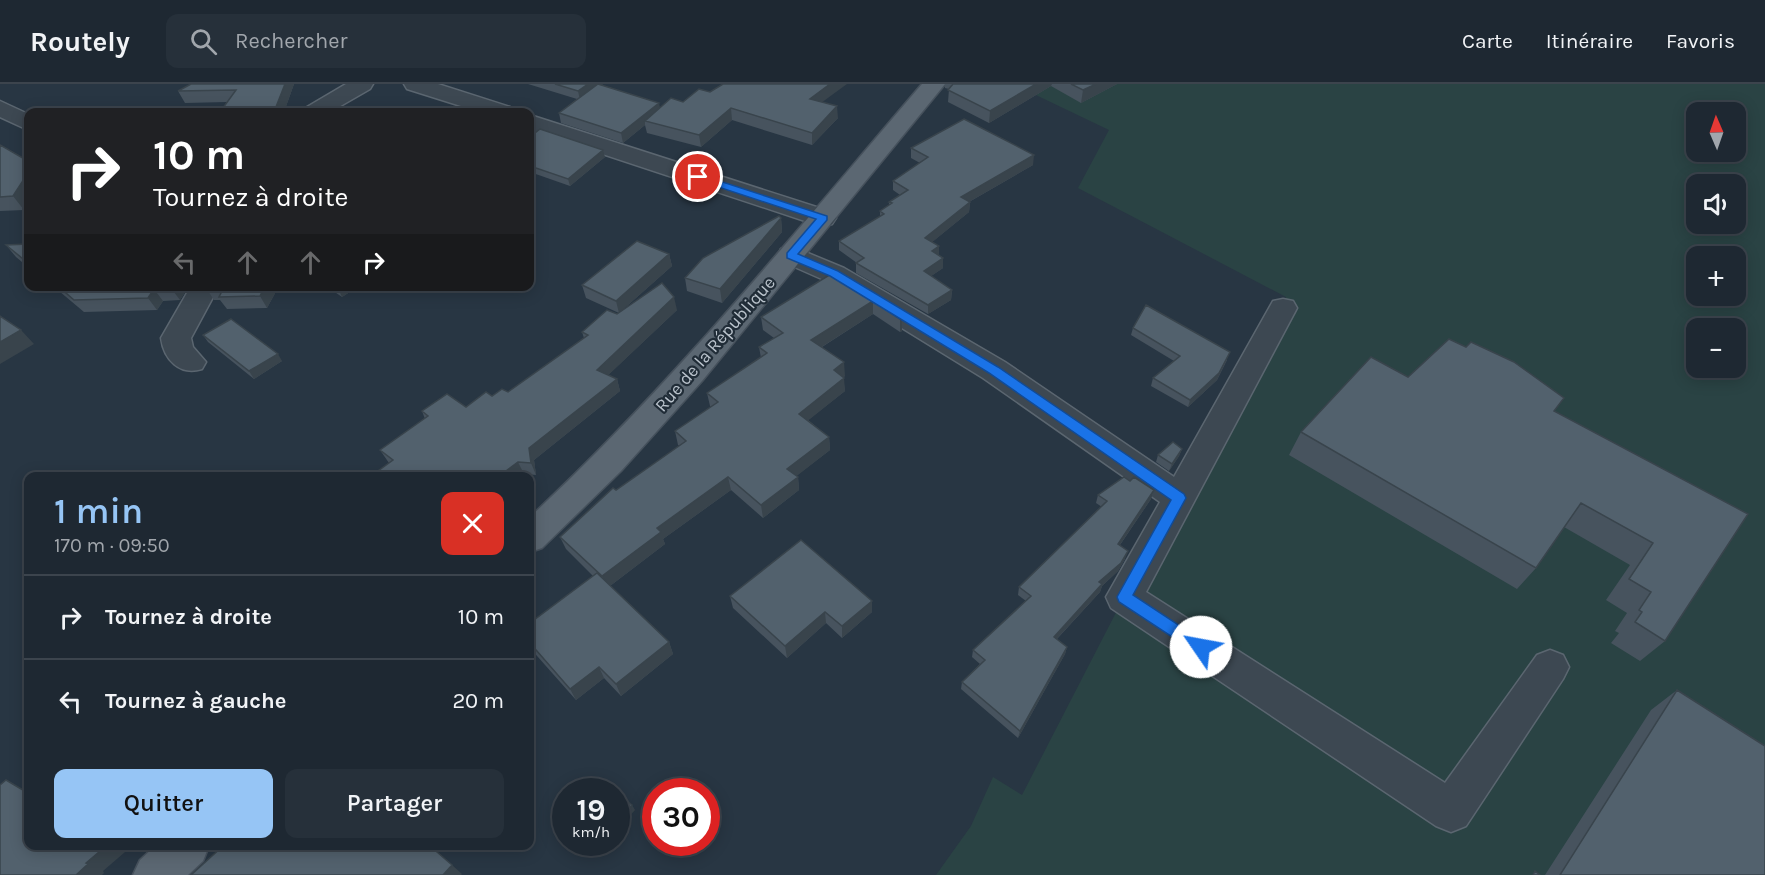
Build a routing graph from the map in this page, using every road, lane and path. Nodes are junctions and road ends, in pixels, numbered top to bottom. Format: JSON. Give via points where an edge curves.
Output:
{"nodes":[{"id":1,"x":362,"y":84,"type":"edge"},
{"id":2,"x":415,"y":84,"type":"edge"},
{"id":3,"x":934,"y":84,"type":"edge"},
{"id":4,"x":0,"y":108,"type":"edge"},
{"id":5,"x":322,"y":108,"type":"edge"},
{"id":6,"x":490,"y":108,"type":"edge"},
{"id":7,"x":24,"y":121,"type":"edge"},
{"id":8,"x":534,"y":123,"type":"edge"},
{"id":9,"x":823,"y":218,"type":"junction"},
{"id":10,"x":791,"y":255,"type":"junction"},
{"id":11,"x":203,"y":291,"type":"edge"},
{"id":12,"x":1283,"y":308,"type":"dead end"},
{"id":13,"x":191,"y":362,"type":"dead end"},
{"id":14,"x":1179,"y":498,"type":"junction"},
{"id":15,"x":534,"y":534,"type":"edge"},
{"id":16,"x":1550,"y":667,"type":"dead end"},
{"id":17,"x":183,"y":850,"type":"edge"},
{"id":18,"x":155,"y":875,"type":"edge"}],
"edges":[{"from":1,"to":5,"type":"street"},
{"from":2,"to":6,"type":"street"},
{"from":3,"to":9,"type":"main road","name":"Rue de la République"},
{"from":4,"to":7,"type":"street"},
{"from":8,"to":9,"type":"street"},
{"from":9,"to":10,"type":"main road","name":"Rue de la République"},
{"from":10,"to":14,"type":"street","via":[[834,274],[994,370]]},
{"from":10,"to":15,"type":"main road","name":"Rue de la République","via":[[664,404]]},
{"from":11,"to":13,"type":"street","via":[[176,338],[177,348]]},
{"from":12,"to":14,"type":"street"},
{"from":14,"to":16,"type":"street","via":[[1124,597],[1451,811]]},
{"from":17,"to":18,"type":"main road"}]}
